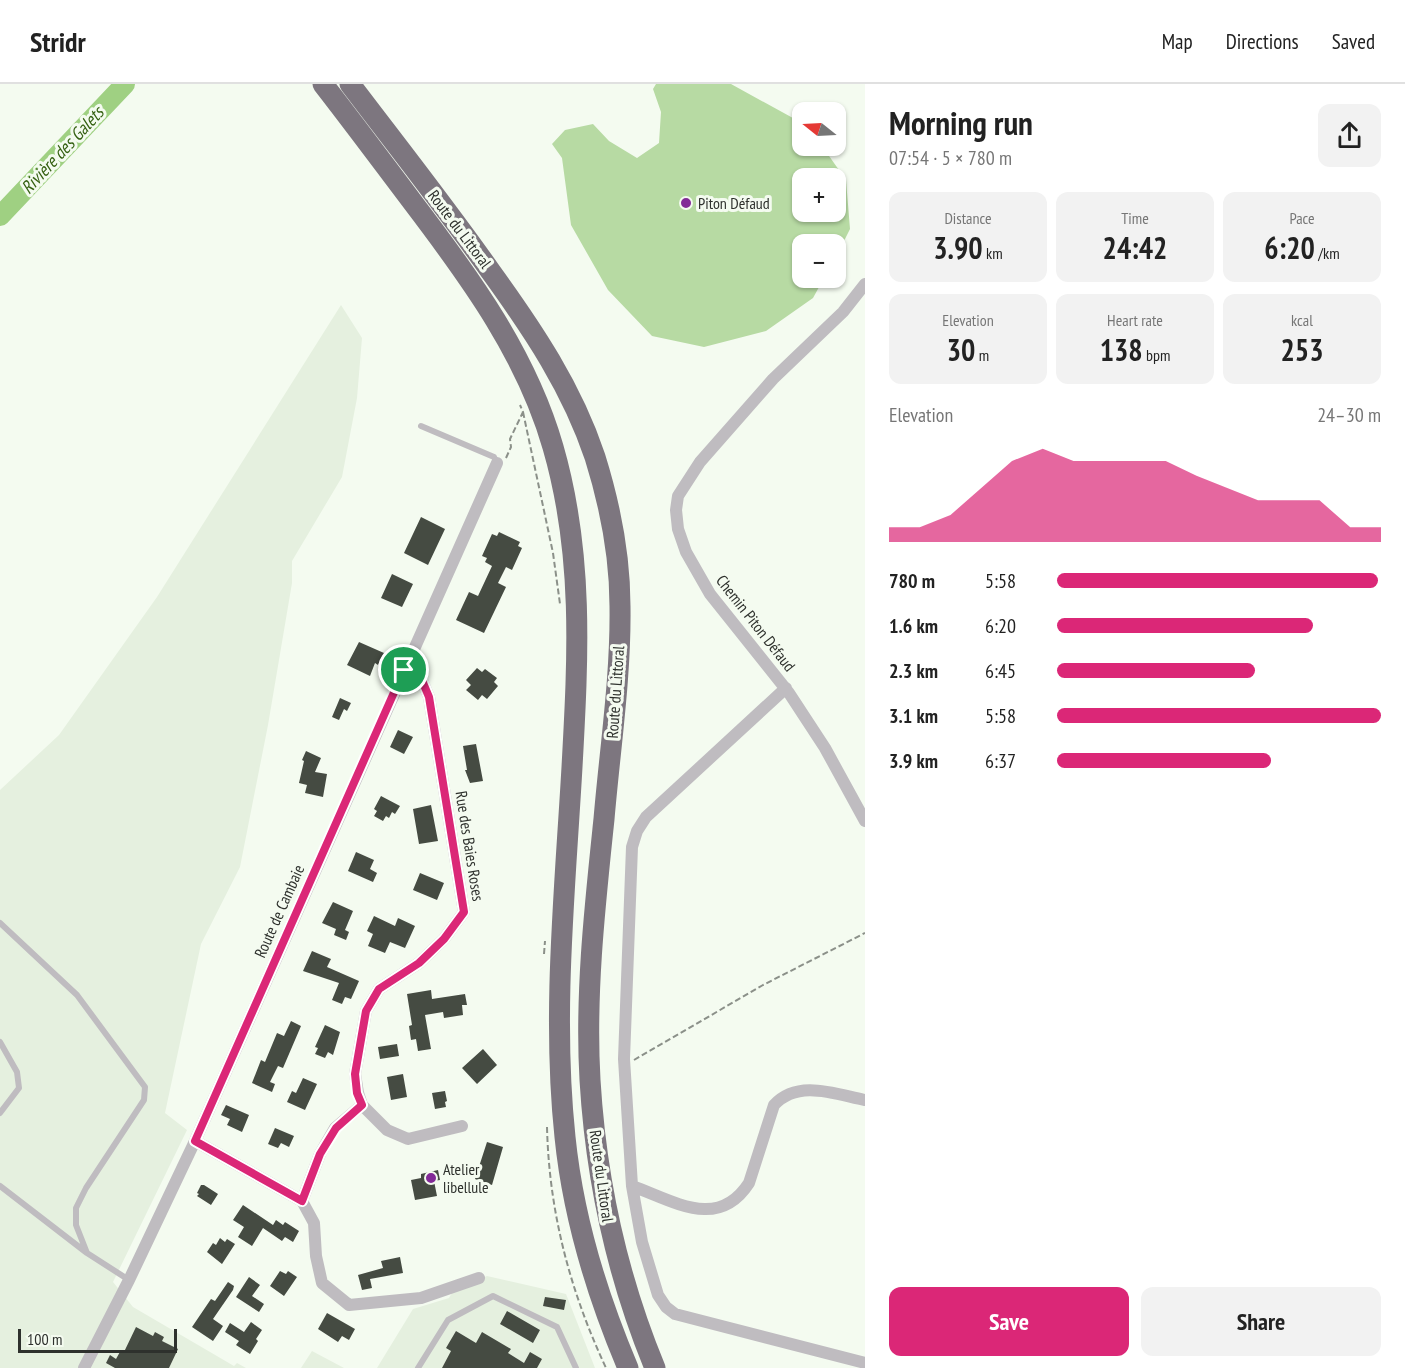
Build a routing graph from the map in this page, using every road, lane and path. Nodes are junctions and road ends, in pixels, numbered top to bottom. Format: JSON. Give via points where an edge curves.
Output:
{"nodes":[{"id":1,"x":323,"y":84,"type":"edge"},
{"id":2,"x":350,"y":84,"type":"edge"},
{"id":3,"x":865,"y":284,"type":"edge"},
{"id":4,"x":520,"y":404,"type":"dead end"},
{"id":5,"x":421,"y":426,"type":"dead end"},
{"id":6,"x":497,"y":464,"type":"junction"},
{"id":7,"x":404,"y":670,"type":"junction"},
{"id":8,"x":786,"y":688,"type":"junction"},
{"id":9,"x":865,"y":821,"type":"edge"},
{"id":10,"x":0,"y":923,"type":"edge"},
{"id":11,"x":865,"y":933,"type":"edge"},
{"id":12,"x":0,"y":1042,"type":"edge"},
{"id":13,"x":624,"y":1066,"type":"junction"},
{"id":14,"x":865,"y":1100,"type":"edge"},
{"id":15,"x":362,"y":1105,"type":"junction"},
{"id":16,"x":0,"y":1113,"type":"edge"},
{"id":17,"x":462,"y":1126,"type":"dead end"},
{"id":18,"x":195,"y":1141,"type":"junction"},
{"id":19,"x":0,"y":1186,"type":"edge"},
{"id":20,"x":632,"y":1186,"type":"junction"},
{"id":21,"x":302,"y":1201,"type":"junction"},
{"id":22,"x":87,"y":1253,"type":"junction"},
{"id":23,"x":479,"y":1278,"type":"dead end"},
{"id":24,"x":129,"y":1280,"type":"junction"},
{"id":25,"x":865,"y":1363,"type":"edge"},
{"id":26,"x":84,"y":1368,"type":"edge"},
{"id":27,"x":418,"y":1368,"type":"edge"},
{"id":28,"x":576,"y":1368,"type":"edge"},
{"id":29,"x":628,"y":1368,"type":"edge"},
{"id":30,"x":655,"y":1368,"type":"edge"}],
"edges":[{"from":1,"to":29,"type":"highway","name":"Route du Littoral","via":[[454,257],[503,331],[553,446],[572,535],[578,660],[560,1008],[565,1139],[583,1238],[611,1329]]},
{"from":2,"to":30,"type":"highway","name":"Route du Littoral","via":[[544,348],[578,412],[604,490],[616,547],[620,605],[617,687],[594,931],[590,1080],[609,1226],[636,1323]]},
{"from":3,"to":8,"type":"street","name":"Chemin Piton Défaud","via":[[843,312],[772,379],[700,462],[678,496],[678,529],[686,552],[710,594]]},
{"from":4,"to":6,"type":"path","via":[[523,412],[510,439],[511,447],[505,460]]},
{"from":5,"to":6,"type":"lane","via":[[494,457]]},
{"from":6,"to":7,"type":"street","name":"Route de Cambaie"},
{"from":7,"to":15,"type":"street","name":"Rue des Baies Roses","via":[[421,678],[429,697],[464,912],[419,963],[379,989],[366,1011],[355,1074]]},
{"from":7,"to":18,"type":"street","name":"Route de Cambaie"},
{"from":8,"to":9,"type":"street","name":"Chemin Piton Défaud"},
{"from":8,"to":13,"type":"street","via":[[646,817],[637,831],[632,847]]},
{"from":10,"to":22,"type":"lane","via":[[77,995],[145,1087],[144,1100],[76,1208],[76,1225]]},
{"from":11,"to":13,"type":"path","via":[[754,990]]},
{"from":12,"to":16,"type":"lane","via":[[17,1072],[19,1088]]},
{"from":13,"to":20,"type":"street"},
{"from":14,"to":20,"type":"street","via":[[819,1090],[797,1090],[782,1097],[774,1105],[749,1183],[729,1205],[697,1209]]},
{"from":15,"to":17,"type":"street","via":[[387,1130],[408,1139]]},
{"from":15,"to":21,"type":"street","via":[[336,1128],[320,1154]]},
{"from":18,"to":21,"type":"street"},
{"from":18,"to":24,"type":"street","name":"Route de Cambaie"},
{"from":19,"to":22,"type":"lane"},
{"from":20,"to":25,"type":"street","via":[[642,1242],[658,1295],[675,1314]]},
{"from":21,"to":23,"type":"street","via":[[314,1223],[322,1283],[349,1305],[420,1298]]},
{"from":22,"to":24,"type":"lane"},
{"from":24,"to":26,"type":"street","name":"Route de Cambaie"},
{"from":27,"to":28,"type":"lane","via":[[448,1320],[493,1296],[557,1327]]}]}
